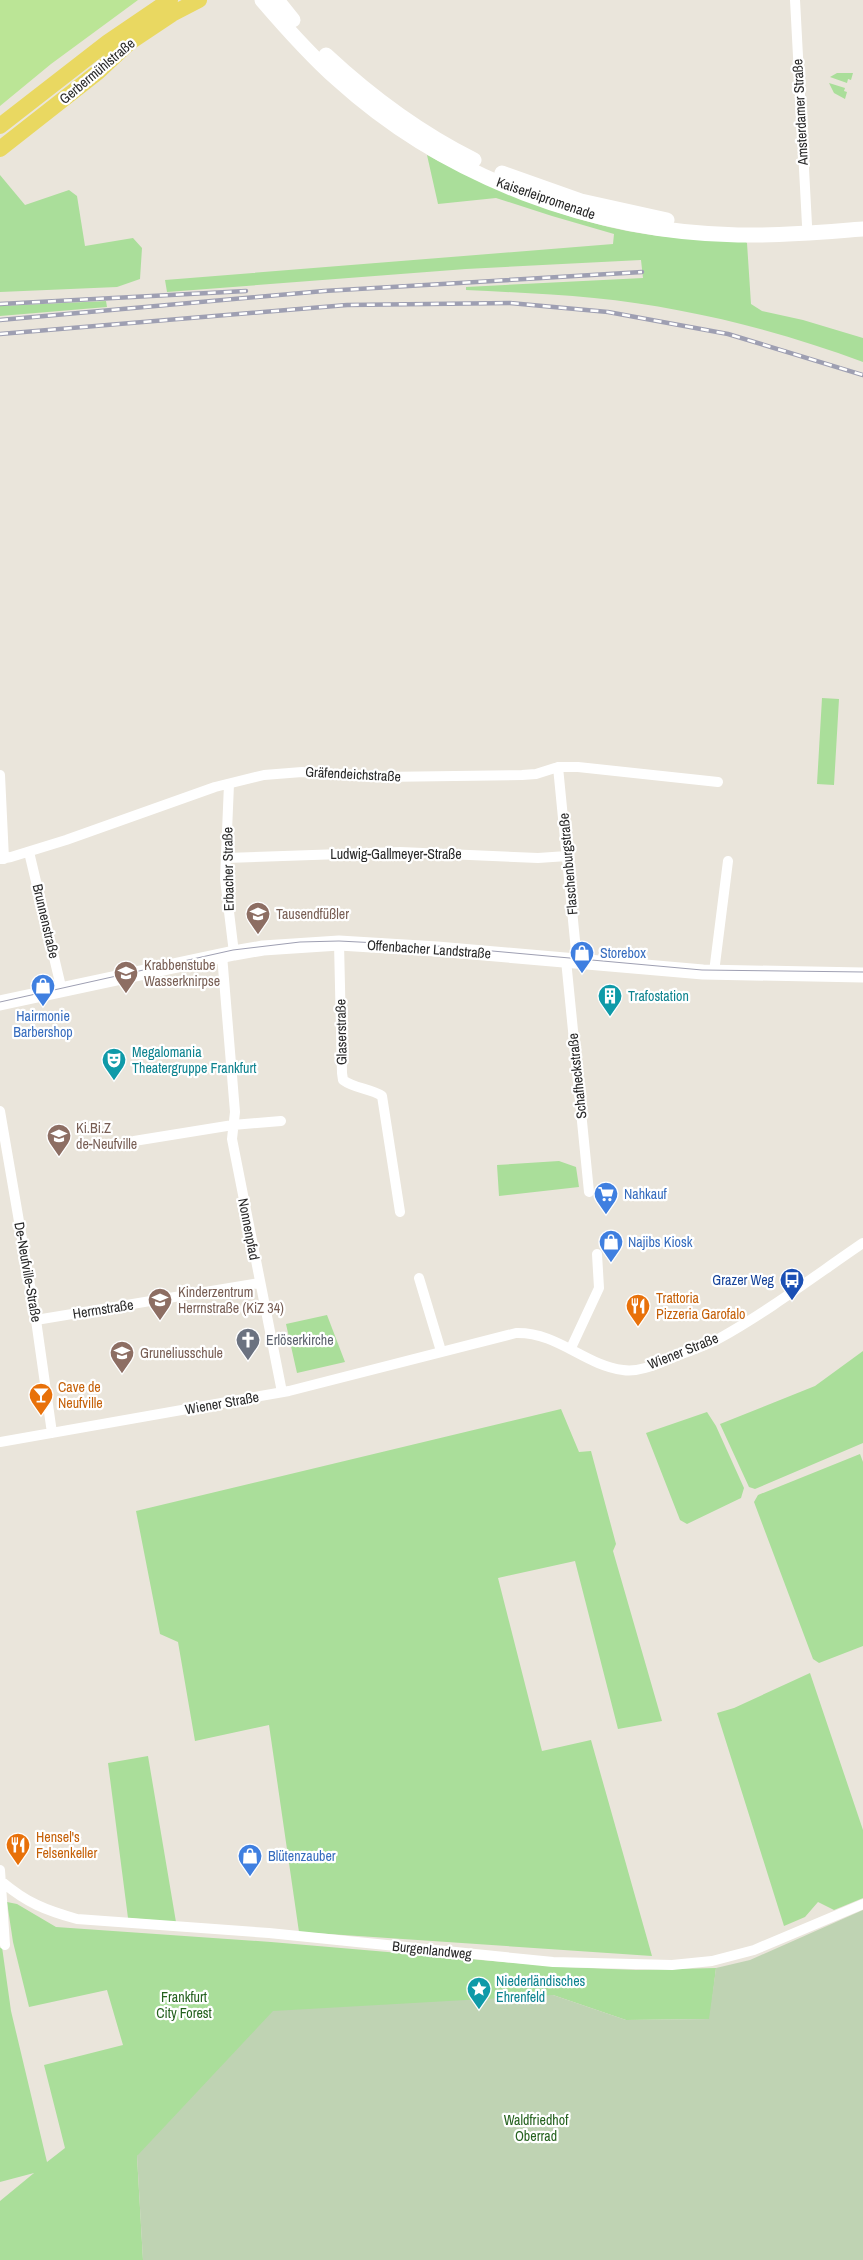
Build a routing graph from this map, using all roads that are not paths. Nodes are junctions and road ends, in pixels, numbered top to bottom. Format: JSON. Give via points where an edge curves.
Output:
{"nodes":[{"id":1,"x":170,"y":0,"type":"edge"},
{"id":2,"x":199,"y":0,"type":"edge"},
{"id":3,"x":262,"y":0,"type":"edge"},
{"id":4,"x":277,"y":0,"type":"edge"},
{"id":5,"x":795,"y":0,"type":"edge"},
{"id":6,"x":0,"y":126,"type":"edge"},
{"id":7,"x":0,"y":149,"type":"edge"},
{"id":8,"x":863,"y":221,"type":"edge"},
{"id":9,"x":807,"y":229,"type":"junction"},
{"id":10,"x":863,"y":229,"type":"edge"},
{"id":11,"x":558,"y":767,"type":"junction"},
{"id":12,"x":0,"y":775,"type":"edge"},
{"id":13,"x":718,"y":782,"type":"dead end"},
{"id":14,"x":229,"y":784,"type":"junction"},
{"id":15,"x":29,"y":852,"type":"junction"},
{"id":16,"x":567,"y":856,"type":"junction"},
{"id":17,"x":226,"y":858,"type":"junction"},
{"id":18,"x":2,"y":859,"type":"edge"},
{"id":19,"x":728,"y":861,"type":"dead end"},
{"id":20,"x":339,"y":943,"type":"junction"},
{"id":21,"x":228,"y":954,"type":"junction"},
{"id":22,"x":571,"y":960,"type":"junction"},
{"id":23,"x":714,"y":972,"type":"junction"},
{"id":24,"x":863,"y":975,"type":"edge"},
{"id":25,"x":62,"y":991,"type":"junction"},
{"id":26,"x":0,"y":1004,"type":"edge"},
{"id":27,"x":0,"y":1111,"type":"edge"},
{"id":28,"x":281,"y":1121,"type":"dead end"},
{"id":29,"x":233,"y":1125,"type":"junction"},
{"id":30,"x":134,"y":1141,"type":"dead end"},
{"id":31,"x":589,"y":1192,"type":"dead end"},
{"id":32,"x":400,"y":1212,"type":"dead end"},
{"id":33,"x":863,"y":1243,"type":"edge"},
{"id":34,"x":597,"y":1254,"type":"dead end"},
{"id":35,"x":419,"y":1278,"type":"dead end"},
{"id":36,"x":259,"y":1282,"type":"junction"},
{"id":37,"x":36,"y":1320,"type":"junction"},
{"id":38,"x":571,"y":1348,"type":"junction"},
{"id":39,"x":441,"y":1351,"type":"junction"},
{"id":40,"x":282,"y":1392,"type":"junction"},
{"id":41,"x":52,"y":1433,"type":"junction"},
{"id":42,"x":0,"y":1442,"type":"edge"},
{"id":43,"x":1,"y":1876,"type":"edge"},
{"id":44,"x":863,"y":1904,"type":"edge"},
{"id":45,"x":5,"y":1945,"type":"dead end"}],
"edges":[{"from":1,"to":6,"type":"main road","name":"Gerbermühlstraße","via":[[108,42]]},
{"from":2,"to":7,"type":"main road","name":"Gerbermühlstraße","via":[[130,42],[98,72]]},
{"from":3,"to":9,"type":"main road","name":"Kaiserleipromenade","via":[[308,51],[365,103],[442,155],[504,185],[556,204],[628,223],[676,230],[738,235]]},
{"from":4,"to":9,"type":"main road","name":"Kaiserleipromenade","via":[[315,44],[388,107],[450,147],[511,177],[581,201],[667,220]]},
{"from":5,"to":9,"type":"street","name":"Amsterdamer Straße"},
{"from":8,"to":9,"type":"main road","name":"Kaiserleipromenade"},
{"from":9,"to":10,"type":"main road","name":"Kaiserleipromenade"},
{"from":11,"to":13,"type":"street","name":"Gräfendeichstraße"},
{"from":11,"to":14,"type":"street","name":"Gräfendeichstraße","via":[[536,774],[503,775],[381,777],[289,772]]},
{"from":11,"to":16,"type":"street","name":"Flaschenburgstraße"},
{"from":12,"to":18,"type":"street"},
{"from":14,"to":15,"type":"street","name":"Gräfendeichstraße"},
{"from":14,"to":17,"type":"street","name":"Erbacher Straße"},
{"from":15,"to":18,"type":"street","name":"Gräfendeichstraße"},
{"from":15,"to":25,"type":"street","name":"Brunnenstraße"},
{"from":16,"to":17,"type":"street","name":"Ludwig-Gallmeyer-Straße","via":[[538,858],[400,852]]},
{"from":16,"to":22,"type":"street","name":"Flaschenburgstraße"},
{"from":17,"to":21,"type":"street","name":"Erbacher Straße"},
{"from":19,"to":23,"type":"street"},
{"from":20,"to":21,"type":"main road","name":"Offenbacher Landstraße","via":[[263,948]]},
{"from":20,"to":22,"type":"main road","name":"Offenbacher Landstraße"},
{"from":20,"to":32,"type":"street","name":"Glaserstraße","via":[[343,1080],[353,1087],[382,1096]]},
{"from":21,"to":25,"type":"main road","name":"Offenbacher Landstraße"},
{"from":21,"to":29,"type":"street","name":"Nonnenpfad"},
{"from":22,"to":23,"type":"main road","name":"Offenbacher Landstraße"},
{"from":22,"to":31,"type":"street","name":"Schafheckstraße"},
{"from":23,"to":24,"type":"main road","name":"Offenbacher Landstraße"},
{"from":25,"to":26,"type":"main road","name":"Offenbacher Landstraße"},
{"from":27,"to":37,"type":"street","name":"De-Neufville-Straße"},
{"from":28,"to":29,"type":"street"},
{"from":29,"to":30,"type":"street"},
{"from":29,"to":36,"type":"street","name":"Nonnenpfad","via":[[232,1139]]},
{"from":33,"to":38,"type":"street","name":"Wiener Straße","via":[[786,1297],[718,1339],[659,1363],[624,1371]]},
{"from":34,"to":38,"type":"street","via":[[598,1288]]},
{"from":35,"to":39,"type":"street"},
{"from":36,"to":37,"type":"street","name":"Herrnstraße"},
{"from":36,"to":40,"type":"street","name":"Nonnenpfad"},
{"from":37,"to":41,"type":"street","name":"De-Neufville-Straße"},
{"from":38,"to":39,"type":"street","name":"Wiener Straße","via":[[544,1336],[522,1333]]},
{"from":39,"to":40,"type":"street","name":"Wiener Straße"},
{"from":40,"to":41,"type":"street","name":"Wiener Straße"},
{"from":41,"to":42,"type":"street","name":"Wiener Straße"},
{"from":43,"to":44,"type":"street","name":"Burgenlandweg","via":[[22,1898],[55,1913],[77,1918],[269,1933],[553,1962],[633,1966],[712,1961],[746,1952]]},
{"from":43,"to":45,"type":"street"}]}
